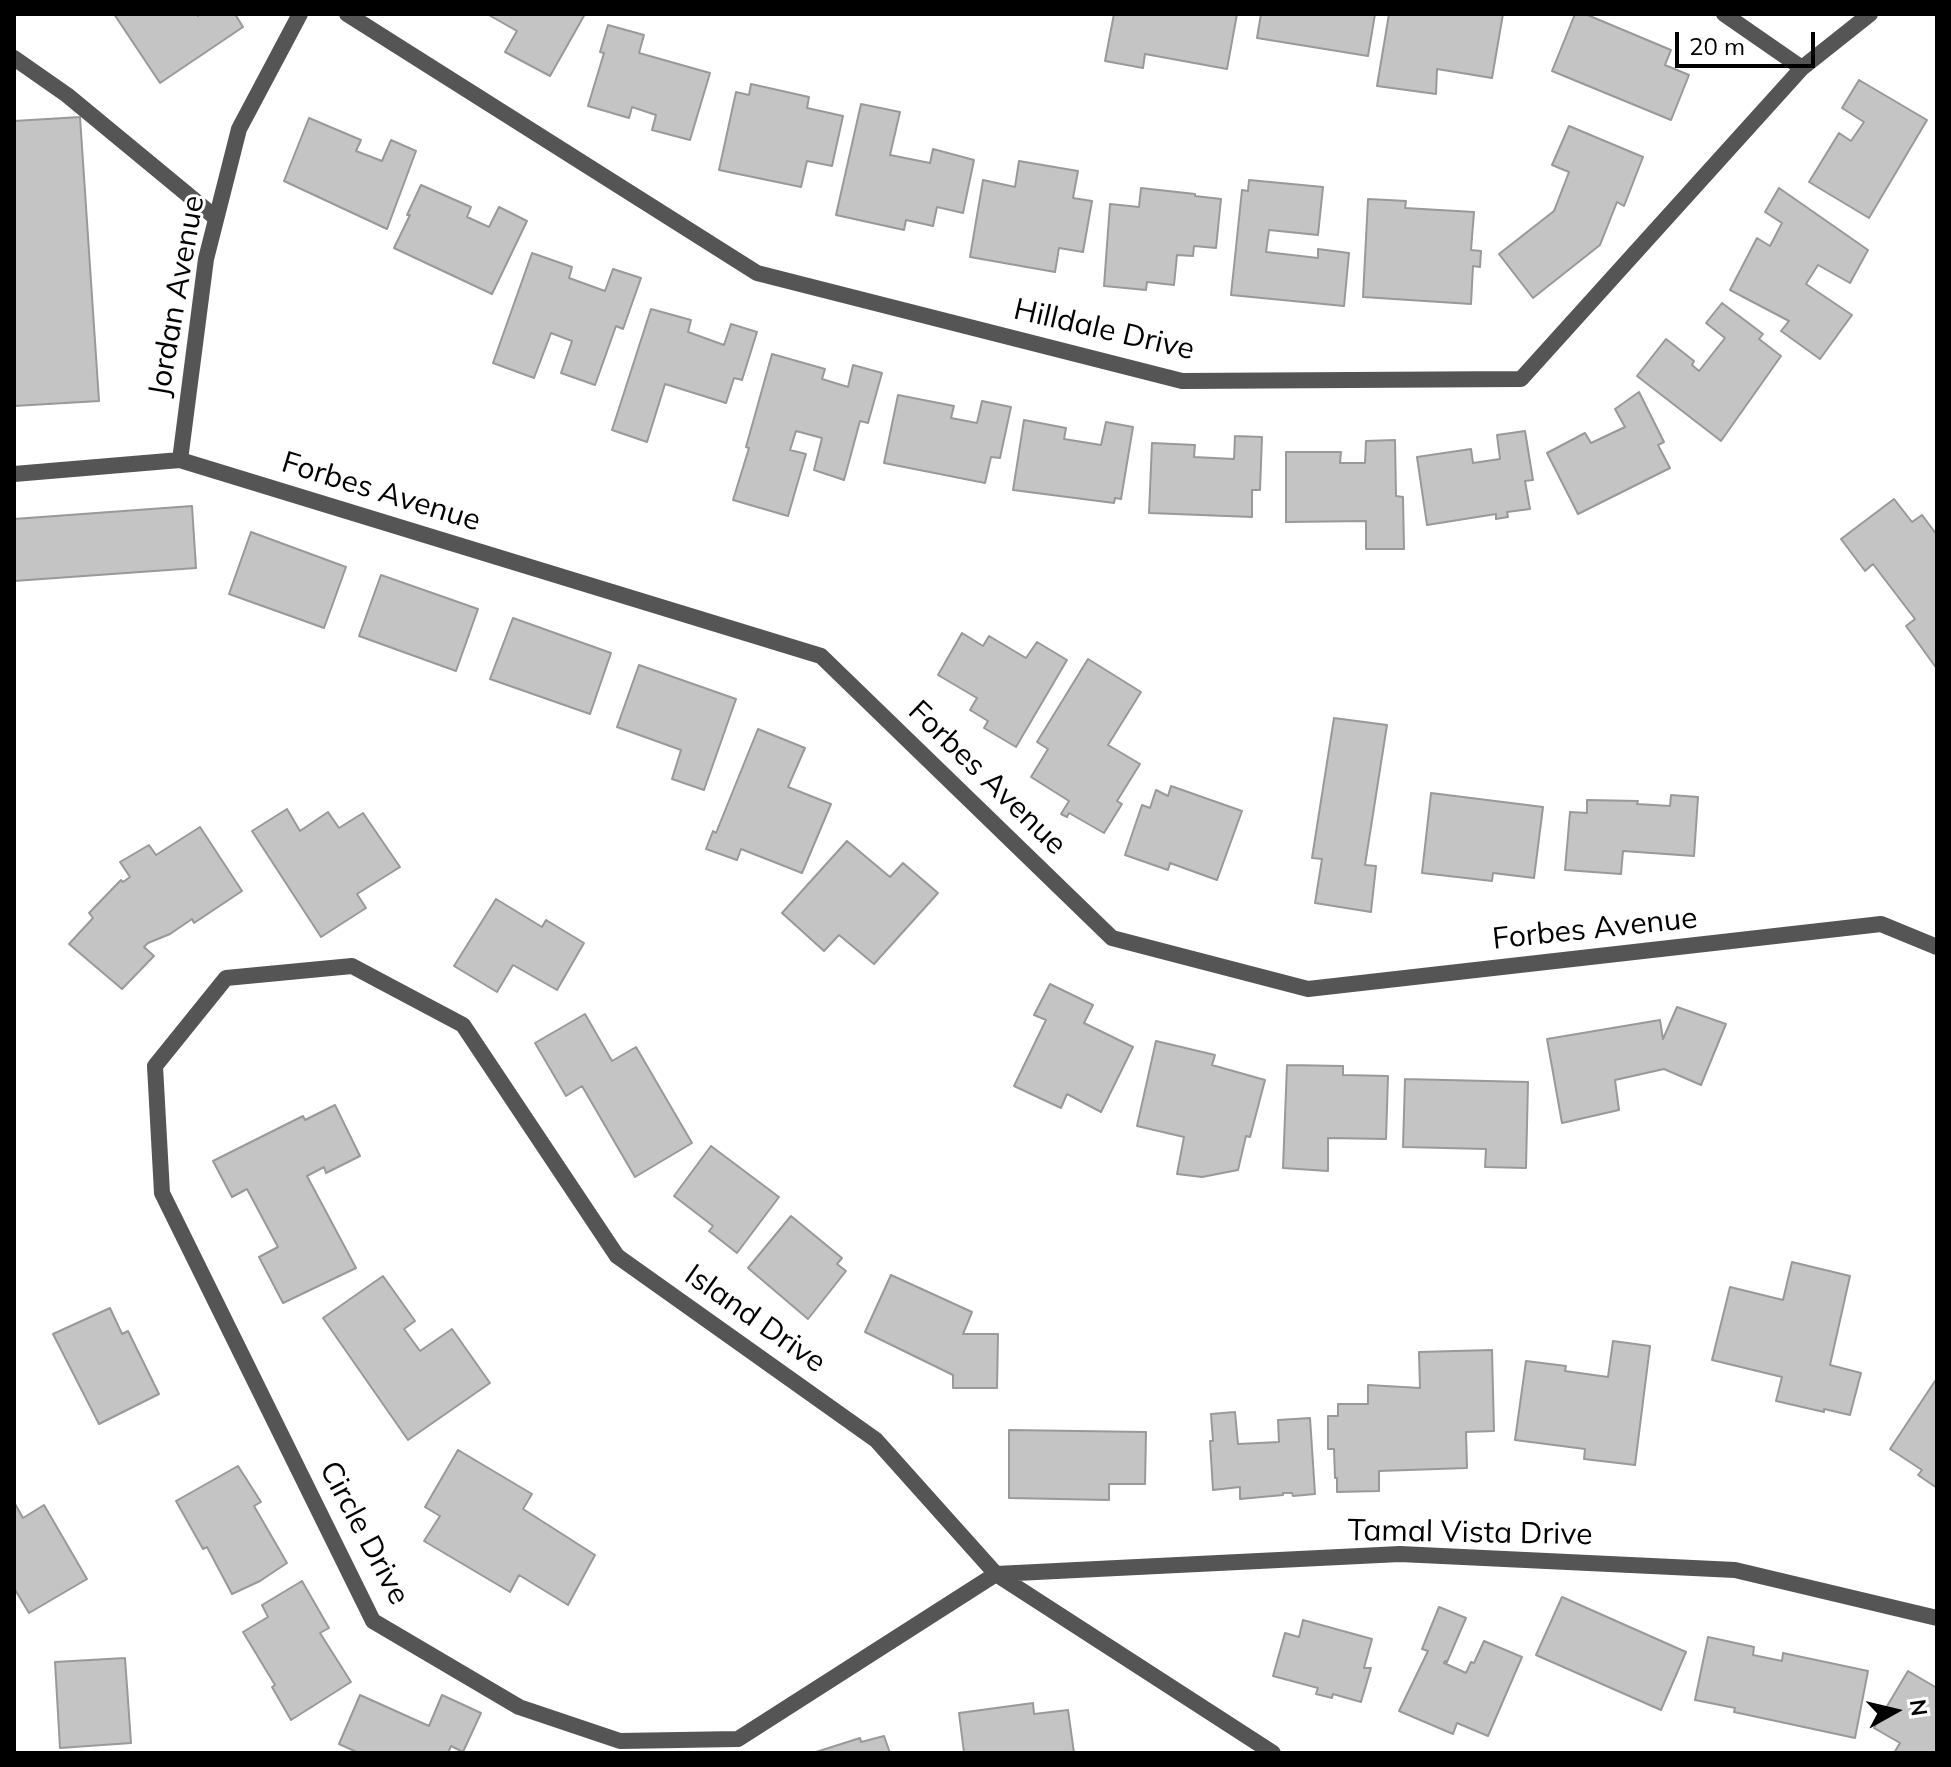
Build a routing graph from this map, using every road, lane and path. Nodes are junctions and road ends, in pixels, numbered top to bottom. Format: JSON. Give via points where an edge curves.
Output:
{"nodes":[{"id":1,"x":300,"y":14,"type":"edge"},
{"id":2,"x":347,"y":14,"type":"edge"},
{"id":3,"x":1724,"y":14,"type":"edge"},
{"id":4,"x":1870,"y":14,"type":"edge"},
{"id":5,"x":14,"y":58,"type":"edge"},
{"id":6,"x":1802,"y":68,"type":"junction"},
{"id":7,"x":216,"y":218,"type":"junction"},
{"id":8,"x":180,"y":460,"type":"junction"},
{"id":9,"x":14,"y":474,"type":"edge"},
{"id":10,"x":1937,"y":947,"type":"edge"},
{"id":11,"x":226,"y":978,"type":"joint"},
{"id":12,"x":996,"y":1574,"type":"junction"},
{"id":13,"x":1937,"y":1618,"type":"edge"},
{"id":14,"x":1273,"y":1753,"type":"edge"}],
"edges":[{"from":1,"to":7,"type":"street","name":"Jordan Avenue","via":[[239,129]]},
{"from":2,"to":6,"type":"street","name":"Hilldale Drive","via":[[757,273],[1182,381],[1521,379]]},
{"from":3,"to":6,"type":"street"},
{"from":4,"to":6,"type":"street","name":"Hilldale Drive"},
{"from":5,"to":7,"type":"street"},
{"from":7,"to":8,"type":"street","name":"Jordan Avenue"},
{"from":8,"to":9,"type":"street","name":"Forbes Avenue"},
{"from":8,"to":10,"type":"street","name":"Forbes Avenue","via":[[821,656],[1112,938],[1308,989],[1881,924]]},
{"from":11,"to":12,"type":"street","name":"Island Drive","via":[[352,966],[463,1025],[617,1256],[876,1440]]},
{"from":11,"to":12,"type":"street","name":"Circle Drive","via":[[155,1066],[162,1193],[373,1621],[519,1707],[620,1741],[738,1739]]},
{"from":12,"to":13,"type":"street","name":"Tamal Vista Drive","via":[[1400,1554],[1735,1570]]},
{"from":12,"to":14,"type":"street","name":"Island Drive"}]}
